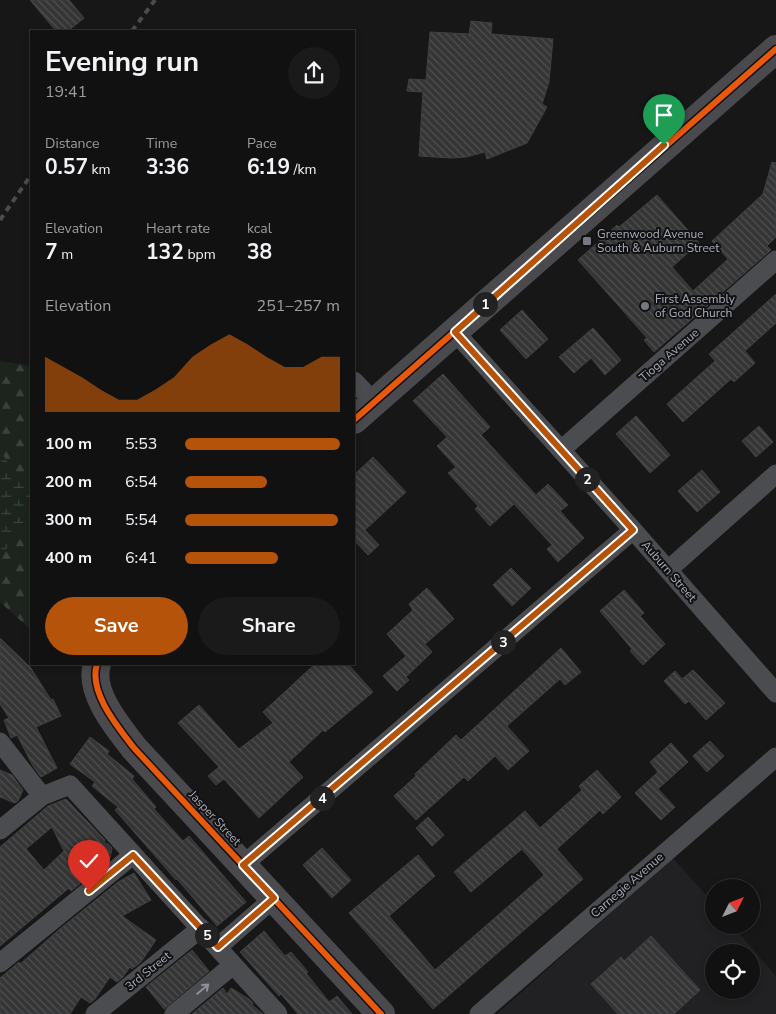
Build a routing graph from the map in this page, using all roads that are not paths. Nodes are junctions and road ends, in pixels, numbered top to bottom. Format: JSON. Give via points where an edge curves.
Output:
{"nodes":[{"id":1,"x":776,"y":48,"type":"edge"},
{"id":2,"x":776,"y":260,"type":"edge"},
{"id":3,"x":455,"y":332,"type":"junction"},
{"id":4,"x":355,"y":382,"type":"edge"},
{"id":5,"x":374,"y":402,"type":"junction"},
{"id":6,"x":355,"y":419,"type":"edge"},
{"id":7,"x":562,"y":450,"type":"junction"},
{"id":8,"x":776,"y":474,"type":"edge"},
{"id":9,"x":633,"y":530,"type":"junction"},
{"id":10,"x":668,"y":570,"type":"junction"},
{"id":11,"x":96,"y":666,"type":"edge"},
{"id":12,"x":776,"y":693,"type":"edge"},
{"id":13,"x":0,"y":742,"type":"edge"},
{"id":14,"x":776,"y":757,"type":"edge"},
{"id":15,"x":42,"y":796,"type":"junction"},
{"id":16,"x":0,"y":830,"type":"edge"},
{"id":17,"x":133,"y":855,"type":"junction"},
{"id":18,"x":243,"y":865,"type":"junction"},
{"id":19,"x":274,"y":898,"type":"junction"},
{"id":20,"x":200,"y":928,"type":"junction"},
{"id":21,"x":218,"y":947,"type":"junction"},
{"id":22,"x":0,"y":963,"type":"edge"},
{"id":23,"x":233,"y":965,"type":"junction"},
{"id":24,"x":95,"y":1014,"type":"edge"},
{"id":25,"x":174,"y":1014,"type":"edge"},
{"id":26,"x":278,"y":1014,"type":"edge"},
{"id":27,"x":381,"y":1014,"type":"edge"},
{"id":28,"x":479,"y":1014,"type":"edge"}],
"edges":[{"from":1,"to":3,"type":"street"},
{"from":2,"to":7,"type":"street","name":"Tioga Avenue"},
{"from":3,"to":5,"type":"street"},
{"from":3,"to":7,"type":"street","name":"Auburn Street"},
{"from":4,"to":5,"type":"street"},
{"from":5,"to":6,"type":"street"},
{"from":7,"to":9,"type":"street","name":"Auburn Street"},
{"from":8,"to":10,"type":"street"},
{"from":9,"to":10,"type":"street","name":"Auburn Street"},
{"from":9,"to":18,"type":"street"},
{"from":10,"to":12,"type":"street","name":"Auburn Street"},
{"from":11,"to":18,"type":"street","name":"Jasper Street","via":[[97,690],[111,718],[134,748]]},
{"from":13,"to":15,"type":"street"},
{"from":14,"to":28,"type":"street","name":"Carnegie Avenue"},
{"from":15,"to":16,"type":"street"},
{"from":15,"to":17,"type":"street","via":[[70,785]]},
{"from":17,"to":20,"type":"street"},
{"from":17,"to":22,"type":"street"},
{"from":18,"to":19,"type":"street","name":"Jasper Street"},
{"from":19,"to":21,"type":"street"},
{"from":19,"to":27,"type":"street","name":"Jasper Street"},
{"from":20,"to":21,"type":"street"},
{"from":20,"to":24,"type":"street","name":"3rd Street"},
{"from":21,"to":23,"type":"street"},
{"from":25,"to":23,"type":"street","one_way":true},
{"from":23,"to":26,"type":"street"}]}
